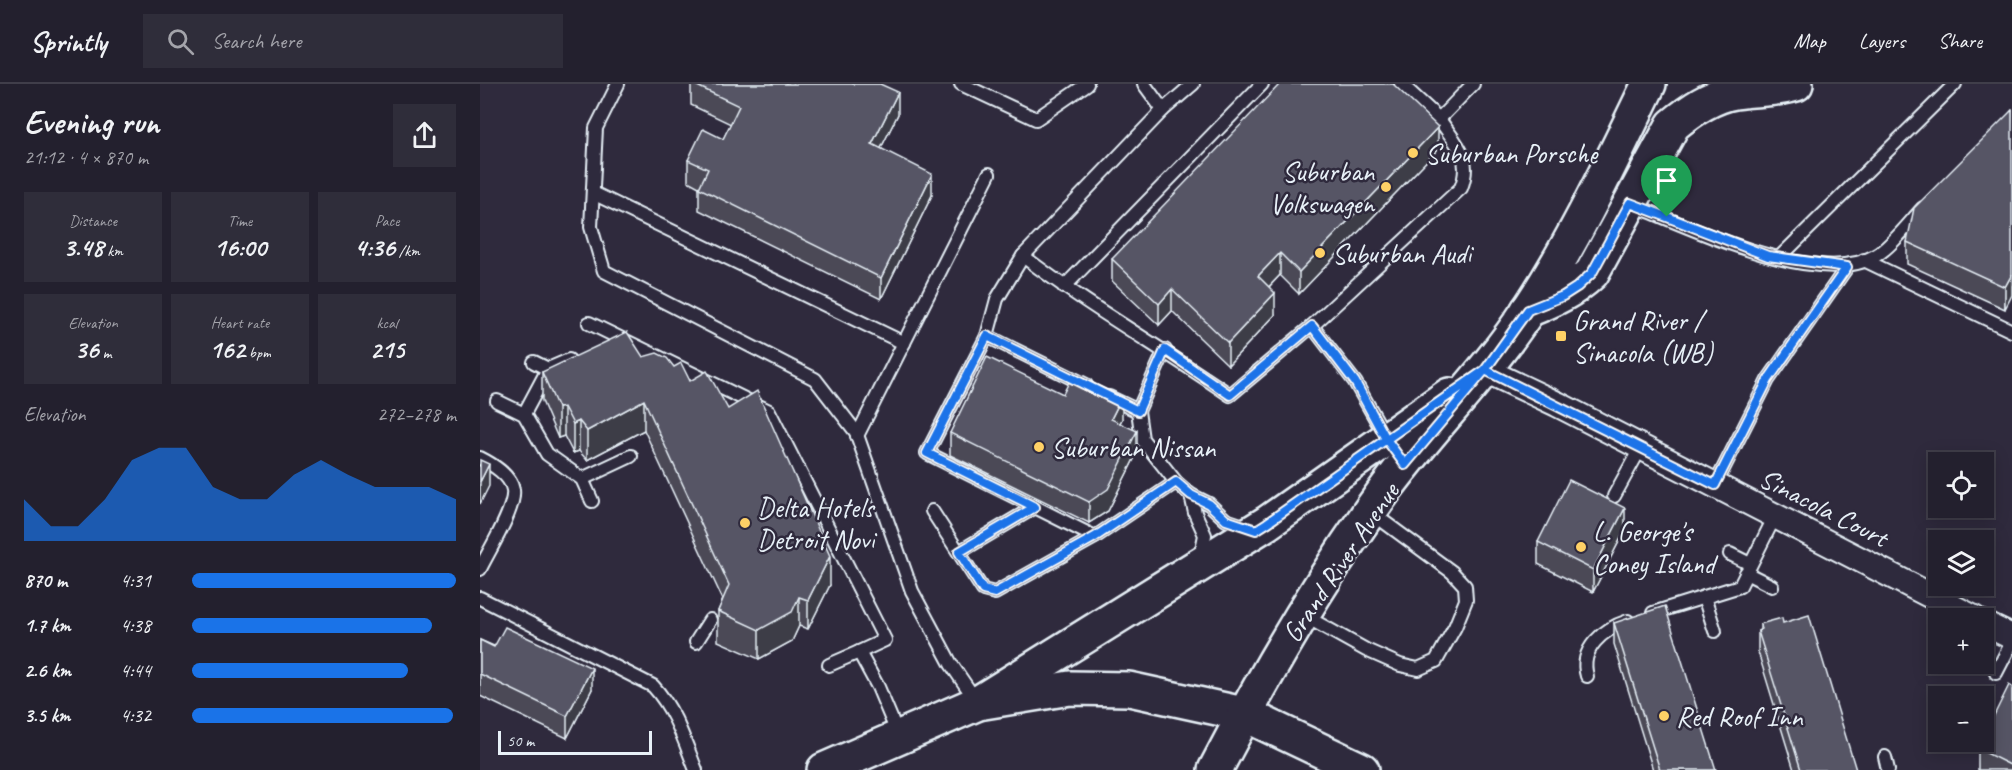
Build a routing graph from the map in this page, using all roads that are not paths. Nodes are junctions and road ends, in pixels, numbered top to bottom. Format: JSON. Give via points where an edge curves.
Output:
{"nodes":[{"id":1,"x":618,"y":84,"type":"edge"},
{"id":2,"x":1087,"y":84,"type":"edge"},
{"id":3,"x":1143,"y":84,"type":"edge"},
{"id":4,"x":1193,"y":84,"type":"edge"},
{"id":5,"x":1262,"y":84,"type":"edge"},
{"id":6,"x":1401,"y":84,"type":"edge"},
{"id":7,"x":1473,"y":84,"type":"edge"},
{"id":8,"x":1649,"y":84,"type":"edge"},
{"id":9,"x":1796,"y":84,"type":"edge"},
{"id":10,"x":1955,"y":84,"type":"edge"},
{"id":11,"x":972,"y":86,"type":"edge"},
{"id":12,"x":1163,"y":110,"type":"junction"},
{"id":13,"x":1438,"y":119,"type":"junction"},
{"id":14,"x":989,"y":174,"type":"dead end"},
{"id":15,"x":593,"y":193,"type":"junction"},
{"id":16,"x":1932,"y":199,"type":"edge"},
{"id":17,"x":1630,"y":203,"type":"junction"},
{"id":18,"x":1023,"y":255,"type":"junction"},
{"id":19,"x":1779,"y":258,"type":"junction"},
{"id":20,"x":1864,"y":260,"type":"junction"},
{"id":21,"x":1847,"y":267,"type":"junction"},
{"id":22,"x":1064,"y":287,"type":"junction"},
{"id":23,"x":1528,"y":310,"type":"junction"},
{"id":24,"x":589,"y":322,"type":"dead end"},
{"id":25,"x":1312,"y":326,"type":"junction"},
{"id":26,"x":2012,"y":331,"type":"edge"},
{"id":27,"x":987,"y":336,"type":"junction"},
{"id":28,"x":623,"y":339,"type":"junction"},
{"id":29,"x":904,"y":343,"type":"junction"},
{"id":30,"x":602,"y":348,"type":"edge"},
{"id":31,"x":1165,"y":350,"type":"junction"},
{"id":32,"x":580,"y":356,"type":"edge"},
{"id":33,"x":534,"y":362,"type":"dead end"},
{"id":34,"x":548,"y":369,"type":"junction"},
{"id":35,"x":1485,"y":370,"type":"junction"},
{"id":36,"x":497,"y":401,"type":"dead end"},
{"id":37,"x":1138,"y":411,"type":"junction"},
{"id":38,"x":524,"y":414,"type":"junction"},
{"id":39,"x":857,"y":436,"type":"junction"},
{"id":40,"x":1641,"y":447,"type":"junction"},
{"id":41,"x":1396,"y":452,"type":"junction"},
{"id":42,"x":631,"y":456,"type":"dead end"},
{"id":43,"x":480,"y":458,"type":"edge"},
{"id":44,"x":582,"y":479,"type":"junction"},
{"id":45,"x":1176,"y":482,"type":"junction"},
{"id":46,"x":1715,"y":485,"type":"junction"},
{"id":47,"x":1191,"y":495,"type":"junction"},
{"id":48,"x":1614,"y":496,"type":"dead end"},
{"id":49,"x":592,"y":501,"type":"dead end"},
{"id":50,"x":1035,"y":507,"type":"junction"},
{"id":51,"x":932,"y":511,"type":"dead end"},
{"id":52,"x":1370,"y":512,"type":"junction"},
{"id":53,"x":1775,"y":516,"type":"junction"},
{"id":54,"x":1256,"y":530,"type":"junction"},
{"id":55,"x":1095,"y":537,"type":"junction"},
{"id":56,"x":959,"y":552,"type":"junction"},
{"id":57,"x":1730,"y":554,"type":"dead end"},
{"id":58,"x":1198,"y":566,"type":"junction"},
{"id":59,"x":480,"y":569,"type":"edge"},
{"id":60,"x":1748,"y":569,"type":"junction"},
{"id":61,"x":1928,"y":584,"type":"edge"},
{"id":62,"x":1772,"y":586,"type":"dead end"},
{"id":63,"x":1954,"y":596,"type":"edge"},
{"id":64,"x":1704,"y":597,"type":"junction"},
{"id":65,"x":480,"y":598,"type":"edge"},
{"id":66,"x":1965,"y":608,"type":"edge"},
{"id":67,"x":1302,"y":614,"type":"junction"},
{"id":68,"x":710,"y":620,"type":"dead end"},
{"id":69,"x":1994,"y":629,"type":"edge"},
{"id":70,"x":1715,"y":631,"type":"dead end"},
{"id":71,"x":2012,"y":640,"type":"edge"},
{"id":72,"x":696,"y":642,"type":"dead end"},
{"id":73,"x":859,"y":652,"type":"junction"},
{"id":74,"x":829,"y":665,"type":"dead end"},
{"id":75,"x":1996,"y":673,"type":"dead end"},
{"id":76,"x":1587,"y":676,"type":"dead end"},
{"id":77,"x":978,"y":703,"type":"junction"},
{"id":78,"x":1244,"y":714,"type":"junction"},
{"id":79,"x":899,"y":738,"type":"junction"},
{"id":80,"x":696,"y":770,"type":"edge"},
{"id":81,"x":824,"y":770,"type":"edge"},
{"id":82,"x":1215,"y":770,"type":"edge"},
{"id":83,"x":1362,"y":770,"type":"edge"}],
"edges":[{"from":1,"to":15,"type":"lane","via":[[596,128]]},
{"from":2,"to":11,"type":"lane","via":[[1036,119]]},
{"from":3,"to":12,"type":"lane"},
{"from":4,"to":12,"type":"lane"},
{"from":5,"to":22,"type":"lane"},
{"from":6,"to":13,"type":"lane"},
{"from":7,"to":13,"type":"lane"},
{"from":8,"to":23,"type":"main road","via":[[1590,202]]},
{"from":9,"to":17,"type":"main road","via":[[1774,91],[1719,96],[1693,109],[1673,125]]},
{"from":10,"to":19,"type":"lane"},
{"from":12,"to":18,"type":"lane"},
{"from":13,"to":25,"type":"lane","via":[[1466,158],[1461,188]]},
{"from":14,"to":29,"type":"lane"},
{"from":15,"to":29,"type":"lane"},
{"from":15,"to":39,"type":"lane","via":[[591,227],[604,271],[814,379]]},
{"from":16,"to":20,"type":"lane","via":[[1876,256]]},
{"from":17,"to":19,"type":"lane"},
{"from":17,"to":23,"type":"main road","via":[[1592,273],[1570,291]]},
{"from":18,"to":22,"type":"lane"},
{"from":18,"to":27,"type":"lane","via":[[997,299]]},
{"from":19,"to":21,"type":"lane"},
{"from":20,"to":21,"type":"lane"},
{"from":20,"to":26,"type":"lane"},
{"from":21,"to":46,"type":"lane","via":[[1768,380]]},
{"from":22,"to":31,"type":"lane"},
{"from":23,"to":35,"type":"main road"},
{"from":24,"to":28,"type":"lane"},
{"from":25,"to":31,"type":"lane","via":[[1230,395]]},
{"from":25,"to":41,"type":"lane","via":[[1355,382]]},
{"from":27,"to":37,"type":"lane"},
{"from":27,"to":50,"type":"lane","via":[[927,453]]},
{"from":28,"to":30,"type":"lane"},
{"from":28,"to":73,"type":"lane","via":[[768,411],[885,640]]},
{"from":29,"to":39,"type":"lane"},
{"from":31,"to":37,"type":"lane"},
{"from":32,"to":34,"type":"lane"},
{"from":33,"to":34,"type":"lane"},
{"from":34,"to":38,"type":"lane"},
{"from":35,"to":40,"type":"street","name":"Sinacola Court"},
{"from":35,"to":41,"type":"main road"},
{"from":36,"to":38,"type":"lane"},
{"from":37,"to":45,"type":"lane","via":[[1142,439]]},
{"from":38,"to":44,"type":"lane","via":[[547,454]]},
{"from":39,"to":77,"type":"lane","via":[[912,591],[951,664]]},
{"from":40,"to":46,"type":"street","name":"Sinacola Court"},
{"from":40,"to":48,"type":"lane"},
{"from":41,"to":52,"type":"main road","name":"Grand River Avenue"},
{"from":41,"to":54,"type":"main road"},
{"from":42,"to":44,"type":"lane"},
{"from":43,"to":59,"type":"lane","via":[[503,474],[513,489],[512,503]]},
{"from":44,"to":49,"type":"lane"},
{"from":45,"to":47,"type":"lane"},
{"from":45,"to":55,"type":"lane"},
{"from":46,"to":53,"type":"street","name":"Sinacola Court"},
{"from":47,"to":54,"type":"lane","via":[[1209,504],[1226,520]]},
{"from":47,"to":58,"type":"lane","via":[[1205,535]]},
{"from":50,"to":55,"type":"lane"},
{"from":50,"to":56,"type":"lane"},
{"from":51,"to":56,"type":"lane"},
{"from":52,"to":67,"type":"main road","name":"Grand River Avenue"},
{"from":52,"to":67,"type":"lane","via":[[1452,572],[1465,586],[1466,600],[1436,661],[1418,669],[1400,665]]},
{"from":53,"to":60,"type":"lane"},
{"from":53,"to":61,"type":"street","name":"Sinacola Court"},
{"from":54,"to":58,"type":"main road"},
{"from":55,"to":56,"type":"lane","via":[[995,593],[983,590]]},
{"from":57,"to":60,"type":"lane"},
{"from":58,"to":77,"type":"main road"},
{"from":60,"to":62,"type":"lane"},
{"from":60,"to":64,"type":"lane","via":[[1740,586]]},
{"from":63,"to":66,"type":"street","name":"Sinacola Court"},
{"from":64,"to":70,"type":"lane"},
{"from":64,"to":76,"type":"lane","via":[[1622,623],[1596,639],[1586,652]]},
{"from":65,"to":80,"type":"lane","via":[[653,686],[674,715]]},
{"from":67,"to":78,"type":"main road","name":"Grand River Avenue"},
{"from":68,"to":72,"type":"lane"},
{"from":69,"to":71,"type":"street"},
{"from":71,"to":75,"type":"lane"},
{"from":73,"to":74,"type":"lane"},
{"from":73,"to":79,"type":"lane"},
{"from":77,"to":78,"type":"main road","via":[[1071,688],[1129,689]]},
{"from":77,"to":79,"type":"main road"},
{"from":78,"to":82,"type":"main road","name":"Grand River Avenue"},
{"from":78,"to":83,"type":"main road"},
{"from":79,"to":81,"type":"main road"}]}
